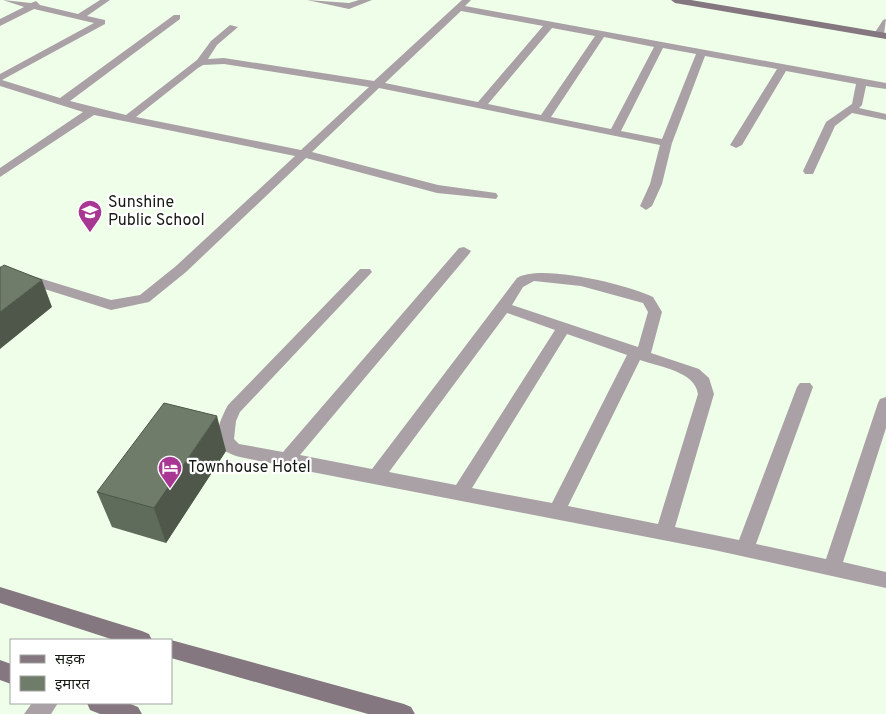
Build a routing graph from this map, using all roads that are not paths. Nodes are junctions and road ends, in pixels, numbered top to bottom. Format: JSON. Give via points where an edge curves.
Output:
{"nodes":[{"id":1,"x":7,"y":0,"type":"edge"},
{"id":2,"x":44,"y":0,"type":"edge"},
{"id":3,"x":106,"y":0,"type":"edge"},
{"id":4,"x":311,"y":0,"type":"edge"},
{"id":5,"x":368,"y":0,"type":"edge"},
{"id":6,"x":675,"y":0,"type":"edge"},
{"id":7,"x":726,"y":0,"type":"edge"},
{"id":8,"x":463,"y":4,"type":"edge"},
{"id":9,"x":33,"y":6,"type":"junction"},
{"id":10,"x":80,"y":16,"type":"junction"},
{"id":11,"x":177,"y":17,"type":"dead end"},
{"id":12,"x":0,"y":22,"type":"edge"},
{"id":13,"x":549,"y":25,"type":"junction"},
{"id":14,"x":233,"y":27,"type":"dead end"},
{"id":15,"x":884,"y":29,"type":"edge"},
{"id":16,"x":601,"y":34,"type":"junction"},
{"id":17,"x":660,"y":45,"type":"junction"},
{"id":18,"x":702,"y":52,"type":"junction"},
{"id":19,"x":201,"y":62,"type":"junction"},
{"id":20,"x":783,"y":67,"type":"junction"},
{"id":21,"x":0,"y":78,"type":"edge"},
{"id":22,"x":862,"y":82,"type":"junction"},
{"id":23,"x":0,"y":83,"type":"edge"},
{"id":24,"x":378,"y":85,"type":"junction"},
{"id":25,"x":886,"y":86,"type":"edge"},
{"id":26,"x":61,"y":102,"type":"junction"},
{"id":27,"x":480,"y":106,"type":"junction"},
{"id":28,"x":852,"y":110,"type":"junction"},
{"id":29,"x":92,"y":111,"type":"junction"},
{"id":30,"x":128,"y":118,"type":"junction"},
{"id":31,"x":886,"y":118,"type":"edge"},
{"id":32,"x":544,"y":119,"type":"junction"},
{"id":33,"x":614,"y":133,"type":"junction"},
{"id":34,"x":666,"y":143,"type":"junction"},
{"id":35,"x":736,"y":145,"type":"dead end"},
{"id":36,"x":302,"y":155,"type":"junction"},
{"id":37,"x":809,"y":172,"type":"dead end"},
{"id":38,"x":0,"y":173,"type":"edge"},
{"id":39,"x":492,"y":196,"type":"dead end"},
{"id":40,"x":646,"y":206,"type":"dead end"},
{"id":41,"x":464,"y":251,"type":"dead end"},
{"id":42,"x":0,"y":270,"type":"edge"},
{"id":43,"x":365,"y":272,"type":"dead end"},
{"id":44,"x":504,"y":307,"type":"junction"},
{"id":45,"x":564,"y":328,"type":"junction"},
{"id":46,"x":639,"y":354,"type":"junction"},
{"id":47,"x":804,"y":387,"type":"dead end"},
{"id":48,"x":886,"y":403,"type":"edge"},
{"id":49,"x":286,"y":460,"type":"junction"},
{"id":50,"x":376,"y":478,"type":"junction"},
{"id":51,"x":459,"y":494,"type":"junction"},
{"id":52,"x":556,"y":513,"type":"junction"},
{"id":53,"x":664,"y":533,"type":"junction"},
{"id":54,"x":745,"y":549,"type":"junction"},
{"id":55,"x":832,"y":568,"type":"junction"},
{"id":56,"x":886,"y":580,"type":"edge"},
{"id":57,"x":0,"y":595,"type":"edge"},
{"id":58,"x":139,"y":639,"type":"edge"},
{"id":59,"x":172,"y":649,"type":"edge"},
{"id":60,"x":47,"y":704,"type":"edge"},
{"id":61,"x":100,"y":704,"type":"edge"},
{"id":62,"x":35,"y":714,"type":"edge"},
{"id":63,"x":131,"y":714,"type":"edge"},
{"id":64,"x":404,"y":714,"type":"edge"}],
"edges":[{"from":1,"to":9,"type":"street"},
{"from":2,"to":9,"type":"street"},
{"from":3,"to":10,"type":"street"},
{"from":4,"to":5,"type":"street","via":[[349,6]]},
{"from":6,"to":15,"type":"street"},
{"from":7,"to":15,"type":"street"},
{"from":8,"to":13,"type":"street"},
{"from":8,"to":24,"type":"street"},
{"from":9,"to":10,"type":"street"},
{"from":9,"to":12,"type":"street"},
{"from":10,"to":21,"type":"street","via":[[102,22]]},
{"from":11,"to":26,"type":"street"},
{"from":13,"to":16,"type":"street"},
{"from":13,"to":27,"type":"street"},
{"from":14,"to":19,"type":"street","via":[[214,43]]},
{"from":16,"to":17,"type":"street"},
{"from":16,"to":32,"type":"street"},
{"from":17,"to":18,"type":"street"},
{"from":17,"to":33,"type":"street"},
{"from":18,"to":20,"type":"street"},
{"from":18,"to":34,"type":"street"},
{"from":19,"to":24,"type":"street","via":[[224,61]]},
{"from":19,"to":30,"type":"street"},
{"from":20,"to":22,"type":"street"},
{"from":20,"to":35,"type":"street"},
{"from":22,"to":25,"type":"street"},
{"from":22,"to":28,"type":"street","via":[[859,101]]},
{"from":23,"to":26,"type":"street"},
{"from":24,"to":27,"type":"street"},
{"from":24,"to":36,"type":"street"},
{"from":26,"to":29,"type":"street"},
{"from":27,"to":32,"type":"street"},
{"from":28,"to":31,"type":"street"},
{"from":28,"to":37,"type":"street","via":[[830,124]]},
{"from":29,"to":30,"type":"street"},
{"from":29,"to":38,"type":"street"},
{"from":30,"to":36,"type":"street"},
{"from":32,"to":33,"type":"street"},
{"from":33,"to":34,"type":"street"},
{"from":34,"to":40,"type":"street","via":[[656,184]]},
{"from":36,"to":39,"type":"street","via":[[437,188]]},
{"from":36,"to":42,"type":"street","via":[[181,269],[144,299],[111,305]]},
{"from":41,"to":49,"type":"street"},
{"from":43,"to":49,"type":"street","via":[[234,409],[228,421],[226,441],[234,449]]},
{"from":44,"to":45,"type":"street"},
{"from":44,"to":46,"type":"street","via":[[521,281],[532,276],[553,277],[640,296],[648,300],[655,312]]},
{"from":44,"to":50,"type":"street"},
{"from":45,"to":46,"type":"street"},
{"from":45,"to":51,"type":"street"},
{"from":46,"to":52,"type":"street"},
{"from":46,"to":53,"type":"street","via":[[694,373],[707,387]]},
{"from":47,"to":54,"type":"street"},
{"from":48,"to":55,"type":"street"},
{"from":49,"to":50,"type":"street"},
{"from":50,"to":51,"type":"street"},
{"from":51,"to":52,"type":"street"},
{"from":52,"to":53,"type":"street"},
{"from":53,"to":54,"type":"street"},
{"from":54,"to":55,"type":"street"},
{"from":55,"to":56,"type":"street"},
{"from":57,"to":58,"type":"street"},
{"from":59,"to":64,"type":"street"},
{"from":60,"to":62,"type":"street"},
{"from":61,"to":63,"type":"street"}]}
